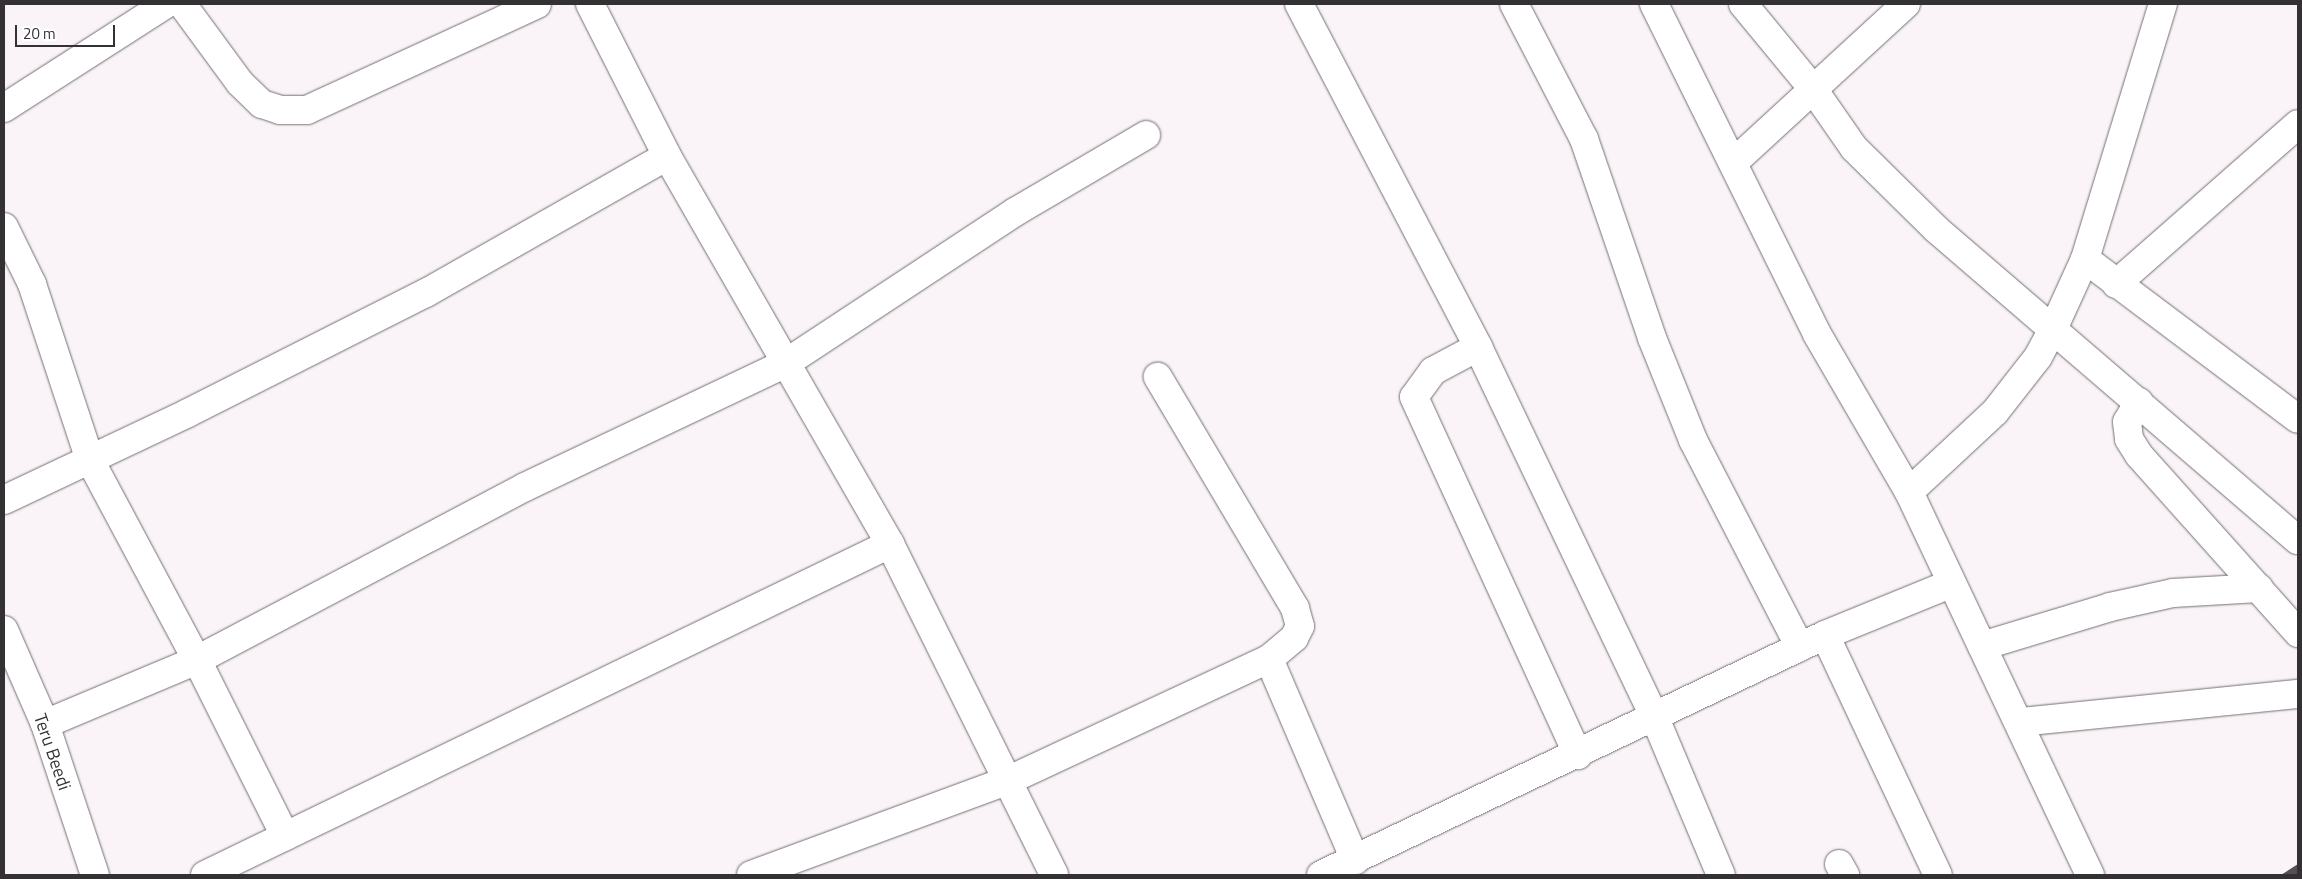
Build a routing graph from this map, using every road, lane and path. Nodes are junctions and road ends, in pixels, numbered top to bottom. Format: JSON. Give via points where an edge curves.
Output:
{"nodes":[{"id":1,"x":166,"y":4,"type":"edge"},
{"id":2,"x":182,"y":4,"type":"edge"},
{"id":3,"x":537,"y":4,"type":"edge"},
{"id":4,"x":590,"y":4,"type":"edge"},
{"id":5,"x":1299,"y":4,"type":"edge"},
{"id":6,"x":1514,"y":4,"type":"edge"},
{"id":7,"x":1654,"y":4,"type":"edge"},
{"id":8,"x":1743,"y":4,"type":"edge"},
{"id":9,"x":1906,"y":4,"type":"edge"},
{"id":10,"x":2163,"y":4,"type":"edge"},
{"id":11,"x":1813,"y":89,"type":"junction"},
{"id":12,"x":4,"y":108,"type":"edge"},
{"id":13,"x":2298,"y":124,"type":"edge"},
{"id":14,"x":1146,"y":135,"type":"dead end"},
{"id":15,"x":666,"y":156,"type":"junction"},
{"id":16,"x":1732,"y":163,"type":"junction"},
{"id":17,"x":4,"y":227,"type":"edge"},
{"id":18,"x":2085,"y":259,"type":"junction"},
{"id":19,"x":2116,"y":284,"type":"junction"},
{"id":20,"x":2054,"y":327,"type":"junction"},
{"id":21,"x":1478,"y":347,"type":"junction"},
{"id":22,"x":786,"y":363,"type":"junction"},
{"id":23,"x":1158,"y":377,"type":"dead end"},
{"id":24,"x":2139,"y":402,"type":"junction"},
{"id":25,"x":2298,"y":419,"type":"edge"},
{"id":26,"x":90,"y":460,"type":"junction"},
{"id":27,"x":1910,"y":492,"type":"junction"},
{"id":28,"x":4,"y":500,"type":"edge"},
{"id":29,"x":2298,"y":540,"type":"edge"},
{"id":30,"x":890,"y":544,"type":"junction"},
{"id":31,"x":1950,"y":584,"type":"junction"},
{"id":32,"x":2259,"y":588,"type":"junction"},
{"id":33,"x":4,"y":630,"type":"edge"},
{"id":34,"x":2298,"y":633,"type":"edge"},
{"id":35,"x":1825,"y":635,"type":"junction"},
{"id":36,"x":1982,"y":646,"type":"junction"},
{"id":37,"x":1800,"y":647,"type":"junction"},
{"id":38,"x":1269,"y":659,"type":"junction"},
{"id":39,"x":197,"y":660,"type":"junction"},
{"id":40,"x":2298,"y":694,"type":"edge"},
{"id":41,"x":1655,"y":718,"type":"junction"},
{"id":42,"x":2021,"y":722,"type":"junction"},
{"id":43,"x":45,"y":724,"type":"junction"},
{"id":44,"x":1578,"y":755,"type":"junction"},
{"id":45,"x":1007,"y":781,"type":"junction"},
{"id":46,"x":285,"y":836,"type":"junction"},
{"id":47,"x":1355,"y":860,"type":"junction"},
{"id":48,"x":95,"y":875,"type":"edge"},
{"id":49,"x":205,"y":875,"type":"edge"},
{"id":50,"x":751,"y":875,"type":"edge"},
{"id":51,"x":1054,"y":875,"type":"edge"},
{"id":52,"x":1321,"y":875,"type":"edge"},
{"id":53,"x":1721,"y":875,"type":"edge"},
{"id":54,"x":1938,"y":875,"type":"edge"},
{"id":55,"x":2090,"y":875,"type":"edge"}],
"edges":[{"from":1,"to":12,"type":"street"},
{"from":2,"to":3,"type":"street","via":[[240,84],[262,104],[280,110],[307,110]]},
{"from":4,"to":15,"type":"street"},
{"from":5,"to":21,"type":"street"},
{"from":6,"to":37,"type":"street","via":[[1584,138],[1652,338],[1693,440]]},
{"from":7,"to":16,"type":"street"},
{"from":8,"to":11,"type":"street"},
{"from":9,"to":11,"type":"street"},
{"from":10,"to":18,"type":"street"},
{"from":11,"to":16,"type":"street"},
{"from":11,"to":20,"type":"street","via":[[1854,148],[1929,222]]},
{"from":13,"to":19,"type":"street"},
{"from":14,"to":22,"type":"street","via":[[1015,212]]},
{"from":15,"to":22,"type":"street"},
{"from":15,"to":26,"type":"street","via":[[426,292]]},
{"from":16,"to":27,"type":"street","via":[[1817,334]]},
{"from":17,"to":26,"type":"street","via":[[35,294]]},
{"from":18,"to":19,"type":"street"},
{"from":18,"to":20,"type":"street"},
{"from":19,"to":25,"type":"street"},
{"from":20,"to":24,"type":"street"},
{"from":20,"to":27,"type":"street","via":[[2038,357],[1995,412]]},
{"from":21,"to":41,"type":"street"},
{"from":21,"to":44,"type":"street","via":[[1433,370],[1414,397]]},
{"from":22,"to":30,"type":"street"},
{"from":22,"to":39,"type":"street","via":[[524,488]]},
{"from":23,"to":38,"type":"street","via":[[1295,608],[1300,626],[1294,638]]},
{"from":24,"to":29,"type":"street"},
{"from":24,"to":32,"type":"street","via":[[2127,422],[2134,447]]},
{"from":26,"to":28,"type":"street"},
{"from":26,"to":39,"type":"street"},
{"from":27,"to":31,"type":"street"},
{"from":30,"to":45,"type":"street"},
{"from":30,"to":46,"type":"street"},
{"from":31,"to":35,"type":"street"},
{"from":31,"to":36,"type":"street"},
{"from":32,"to":34,"type":"street"},
{"from":32,"to":36,"type":"street","via":[[2174,593],[2110,607]]},
{"from":33,"to":43,"type":"street","name":"Teru Beedi"},
{"from":35,"to":37,"type":"street"},
{"from":35,"to":54,"type":"street"},
{"from":36,"to":42,"type":"street"},
{"from":37,"to":41,"type":"street"},
{"from":38,"to":45,"type":"street"},
{"from":38,"to":47,"type":"street"},
{"from":39,"to":43,"type":"street"},
{"from":39,"to":46,"type":"street"},
{"from":40,"to":42,"type":"street"},
{"from":41,"to":44,"type":"street"},
{"from":41,"to":53,"type":"street"},
{"from":42,"to":55,"type":"street"},
{"from":43,"to":48,"type":"street","name":"Teru Beedi"},
{"from":44,"to":47,"type":"street"},
{"from":45,"to":50,"type":"street"},
{"from":45,"to":51,"type":"street"},
{"from":46,"to":49,"type":"street"},
{"from":47,"to":52,"type":"street"}]}
